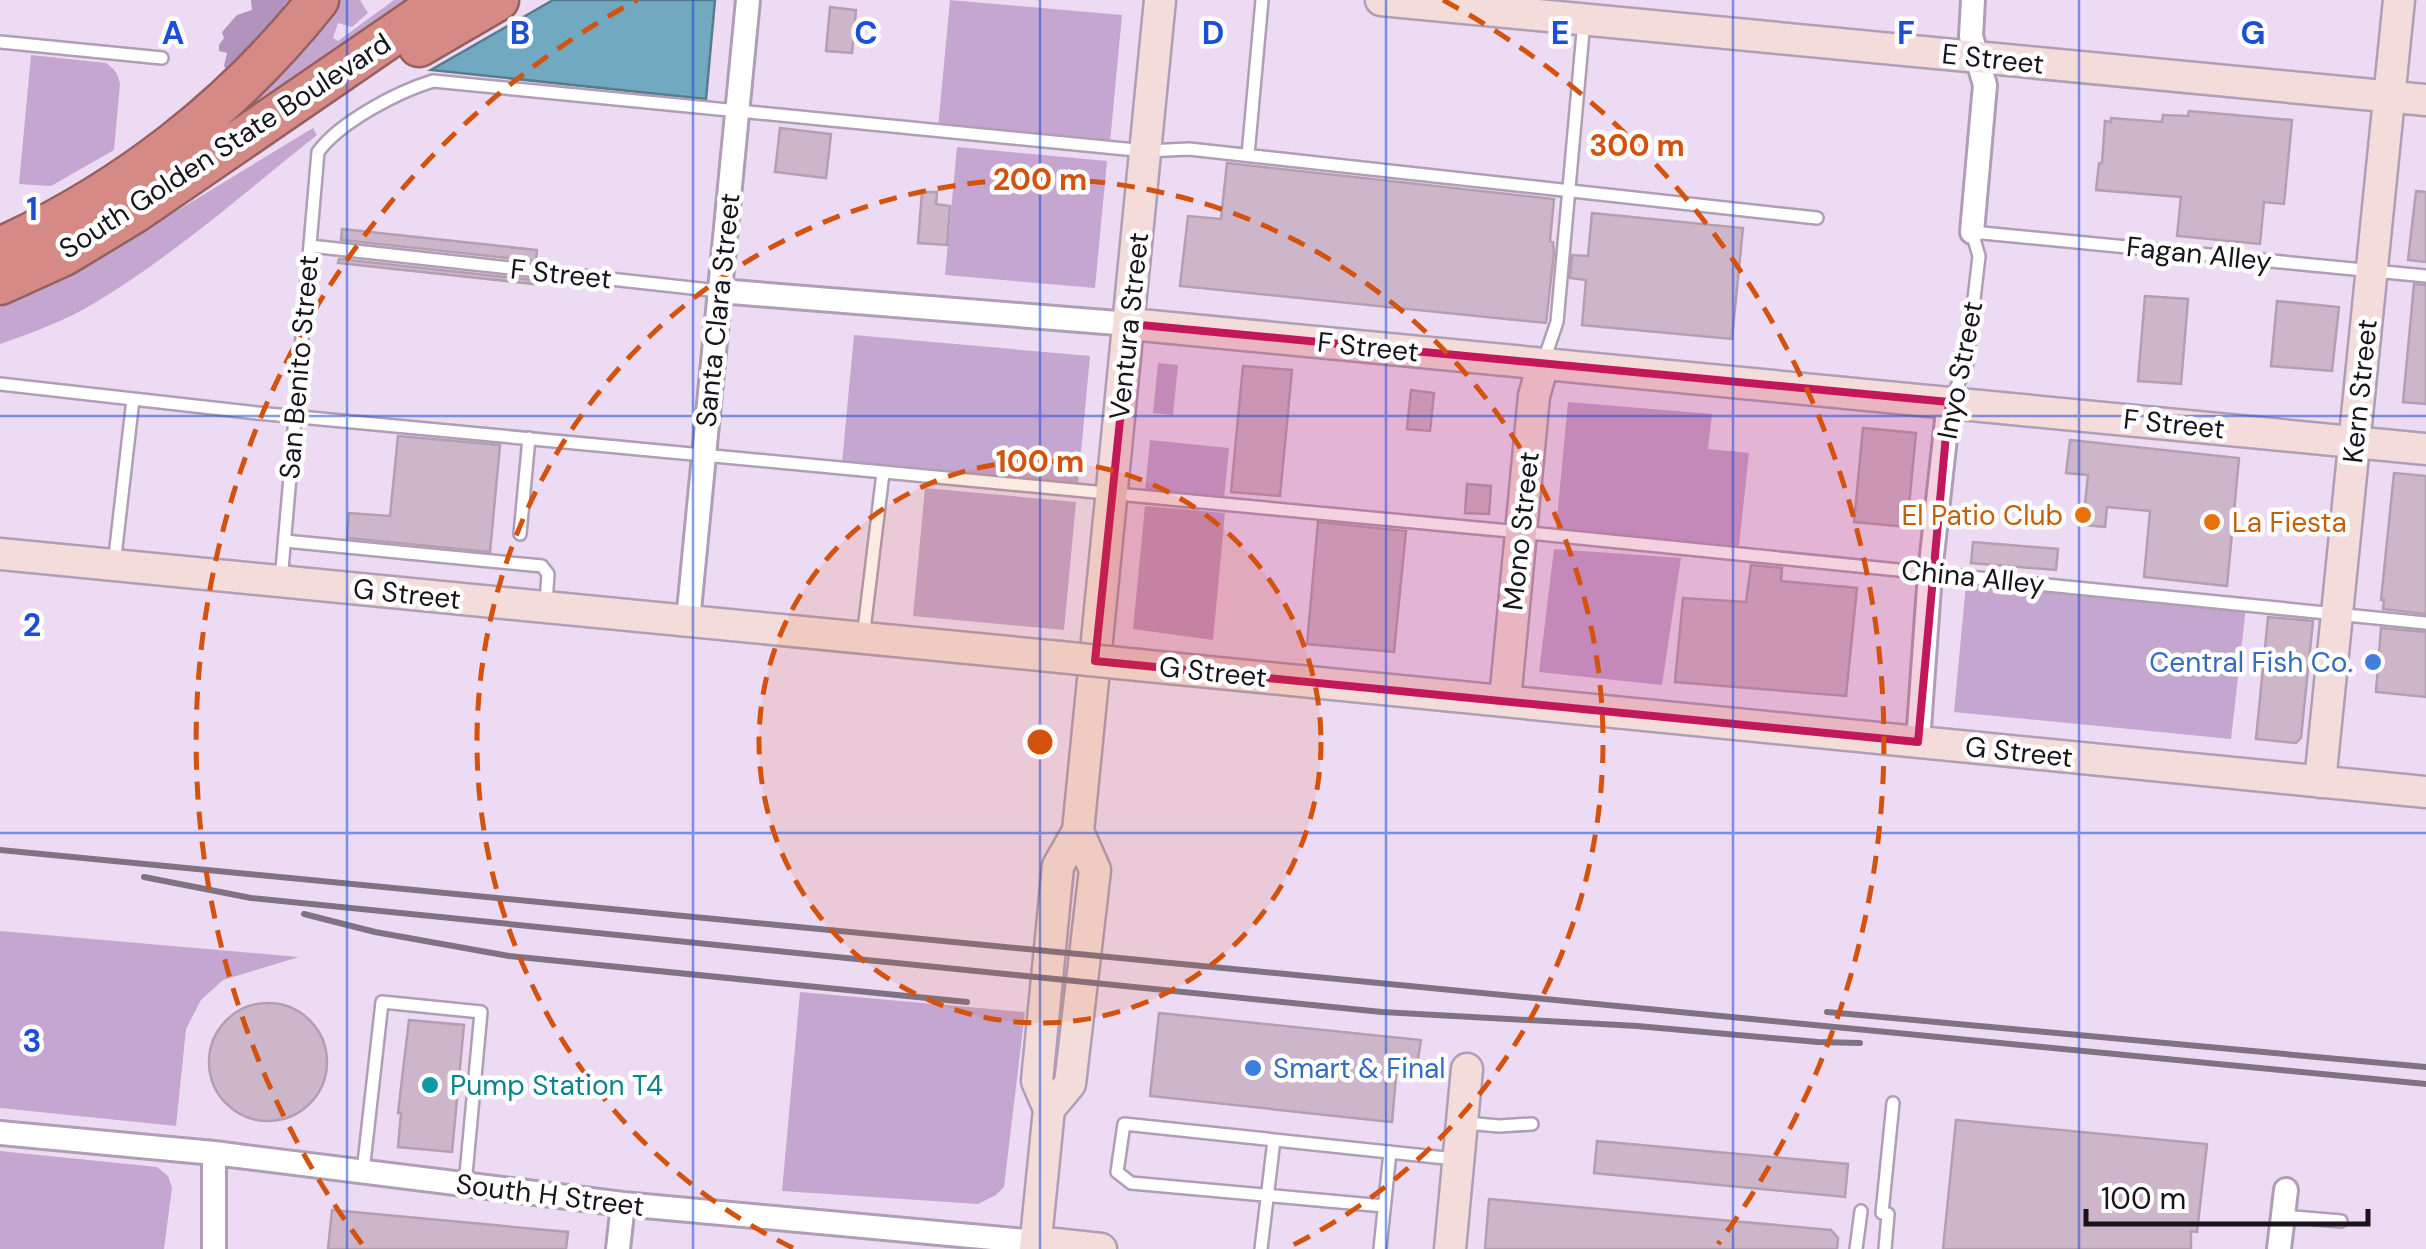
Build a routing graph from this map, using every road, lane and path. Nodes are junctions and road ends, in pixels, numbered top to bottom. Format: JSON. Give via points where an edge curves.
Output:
{"nodes":[{"id":1,"x":318,"y":0,"type":"edge"},
{"id":2,"x":444,"y":0,"type":"edge"},
{"id":3,"x":498,"y":0,"type":"edge"},
{"id":4,"x":748,"y":0,"type":"edge"},
{"id":5,"x":1160,"y":0,"type":"edge"},
{"id":6,"x":1262,"y":0,"type":"edge"},
{"id":7,"x":1381,"y":0,"type":"edge"},
{"id":8,"x":1973,"y":0,"type":"edge"},
{"id":9,"x":2399,"y":0,"type":"edge"},
{"id":10,"x":1578,"y":13,"type":"edge"},
{"id":11,"x":0,"y":42,"type":"edge"},
{"id":12,"x":1978,"y":57,"type":"junction"},
{"id":13,"x":162,"y":58,"type":"dead end"},
{"id":14,"x":2390,"y":97,"type":"junction"},
{"id":15,"x":2426,"y":100,"type":"edge"},
{"id":16,"x":738,"y":110,"type":"junction"},
{"id":17,"x":1146,"y":151,"type":"junction"},
{"id":18,"x":1248,"y":155,"type":"junction"},
{"id":19,"x":1569,"y":190,"type":"junction"},
{"id":20,"x":135,"y":212,"type":"junction"},
{"id":21,"x":1816,"y":218,"type":"dead end"},
{"id":22,"x":1972,"y":232,"type":"junction"},
{"id":23,"x":310,"y":246,"type":"junction"},
{"id":24,"x":0,"y":248,"type":"edge"},
{"id":25,"x":2372,"y":270,"type":"junction"},
{"id":26,"x":2426,"y":276,"type":"edge"},
{"id":27,"x":0,"y":284,"type":"edge"},
{"id":28,"x":720,"y":291,"type":"junction"},
{"id":29,"x":1130,"y":324,"type":"junction"},
{"id":30,"x":1543,"y":364,"type":"junction"},
{"id":31,"x":0,"y":384,"type":"edge"},
{"id":32,"x":133,"y":399,"type":"junction"},
{"id":33,"x":1950,"y":402,"type":"junction"},
{"id":34,"x":296,"y":416,"type":"junction"},
{"id":35,"x":530,"y":438,"type":"junction"},
{"id":36,"x":2354,"y":441,"type":"junction"},
{"id":37,"x":2426,"y":449,"type":"edge"},
{"id":38,"x":704,"y":454,"type":"junction"},
{"id":39,"x":883,"y":474,"type":"junction"},
{"id":40,"x":1111,"y":493,"type":"junction"},
{"id":41,"x":1520,"y":532,"type":"junction"},
{"id":42,"x":520,"y":534,"type":"dead end"},
{"id":43,"x":284,"y":541,"type":"junction"},
{"id":44,"x":0,"y":554,"type":"edge"},
{"id":45,"x":114,"y":565,"type":"junction"},
{"id":46,"x":1930,"y":573,"type":"junction"},
{"id":47,"x":281,"y":581,"type":"junction"},
{"id":48,"x":545,"y":607,"type":"junction"},
{"id":49,"x":2337,"y":614,"type":"junction"},
{"id":50,"x":688,"y":621,"type":"junction"},
{"id":51,"x":2426,"y":623,"type":"edge"},
{"id":52,"x":863,"y":638,"type":"junction"},
{"id":53,"x":1505,"y":700,"type":"junction"},
{"id":54,"x":1918,"y":742,"type":"junction"},
{"id":55,"x":2320,"y":782,"type":"junction"},
{"id":56,"x":2426,"y":792,"type":"edge"},
{"id":57,"x":1468,"y":1069,"type":"dead end"},
{"id":58,"x":1893,"y":1103,"type":"dead end"},
{"id":59,"x":1462,"y":1123,"type":"junction"},
{"id":60,"x":1532,"y":1124,"type":"dead end"},
{"id":61,"x":0,"y":1133,"type":"edge"},
{"id":62,"x":1274,"y":1140,"type":"junction"},
{"id":63,"x":1390,"y":1152,"type":"junction"},
{"id":64,"x":214,"y":1153,"type":"junction"},
{"id":65,"x":1459,"y":1159,"type":"junction"},
{"id":66,"x":363,"y":1172,"type":"junction"},
{"id":67,"x":465,"y":1184,"type":"junction"},
{"id":68,"x":2286,"y":1190,"type":"dead end"},
{"id":69,"x":1268,"y":1196,"type":"junction"},
{"id":70,"x":623,"y":1204,"type":"junction"},
{"id":71,"x":1384,"y":1206,"type":"junction"},
{"id":72,"x":1861,"y":1211,"type":"dead end"},
{"id":73,"x":2283,"y":1216,"type":"junction"},
{"id":74,"x":2341,"y":1221,"type":"dead end"},
{"id":75,"x":1035,"y":1246,"type":"edge"},
{"id":76,"x":214,"y":1249,"type":"edge"},
{"id":77,"x":618,"y":1249,"type":"edge"},
{"id":78,"x":1101,"y":1249,"type":"edge"},
{"id":79,"x":1262,"y":1249,"type":"edge"},
{"id":80,"x":1380,"y":1249,"type":"edge"},
{"id":81,"x":1450,"y":1249,"type":"edge"},
{"id":82,"x":1856,"y":1249,"type":"edge"},
{"id":83,"x":1884,"y":1249,"type":"edge"},
{"id":84,"x":2280,"y":1249,"type":"edge"}],
"edges":[{"from":1,"to":24,"type":"highway","name":"South Golden State Boulevard","via":[[260,66],[169,148],[109,190]]},
{"from":2,"to":20,"type":"highway","name":"South Golden State Boulevard"},
{"from":3,"to":20,"type":"highway"},
{"from":4,"to":16,"type":"street","name":"Santa Clara Street"},
{"from":5,"to":17,"type":"street","name":"Ventura Street"},
{"from":6,"to":18,"type":"lane"},
{"from":7,"to":10,"type":"street","name":"E Street"},
{"from":8,"to":12,"type":"street","name":"Inyo Street","via":[[1970,36]]},
{"from":9,"to":14,"type":"street","name":"Kern Street"},
{"from":10,"to":12,"type":"street","name":"E Street"},
{"from":10,"to":19,"type":"lane"},
{"from":11,"to":13,"type":"lane"},
{"from":12,"to":14,"type":"street","name":"E Street"},
{"from":12,"to":22,"type":"street","name":"Inyo Street","via":[[1986,86]]},
{"from":14,"to":15,"type":"street","name":"E Street"},
{"from":14,"to":25,"type":"street","name":"Kern Street"},
{"from":16,"to":17,"type":"lane"},
{"from":16,"to":23,"type":"lane","name":"San Benito Street","via":[[433,81],[412,87],[318,152]]},
{"from":16,"to":28,"type":"street","name":"Santa Clara Street"},
{"from":17,"to":18,"type":"lane"},
{"from":17,"to":29,"type":"street","name":"Ventura Street"},
{"from":18,"to":19,"type":"lane"},
{"from":19,"to":21,"type":"lane"},
{"from":19,"to":30,"type":"lane","via":[[1557,322]]},
{"from":20,"to":27,"type":"highway","name":"South Golden State Boulevard"},
{"from":22,"to":25,"type":"lane","name":"Fagan Alley"},
{"from":22,"to":33,"type":"lane","name":"Inyo Street","via":[[1979,256],[1966,368]]},
{"from":23,"to":28,"type":"lane","name":"F Street"},
{"from":23,"to":34,"type":"lane","name":"San Benito Street"},
{"from":25,"to":26,"type":"lane","name":"Fagan Alley"},
{"from":25,"to":36,"type":"street","name":"Kern Street"},
{"from":28,"to":29,"type":"street","name":"F Street"},
{"from":28,"to":38,"type":"street","name":"Santa Clara Street"},
{"from":29,"to":30,"type":"street","name":"F Street"},
{"from":29,"to":40,"type":"street","name":"Ventura Street"},
{"from":30,"to":33,"type":"street","name":"F Street"},
{"from":30,"to":41,"type":"street","name":"Mono Street"},
{"from":31,"to":32,"type":"lane","name":"China Alley"},
{"from":32,"to":34,"type":"lane","name":"China Alley"},
{"from":32,"to":45,"type":"lane"},
{"from":33,"to":36,"type":"street","name":"F Street"},
{"from":33,"to":46,"type":"street","name":"Inyo Street"},
{"from":34,"to":35,"type":"lane","name":"China Alley"},
{"from":34,"to":43,"type":"lane","name":"San Benito Street"},
{"from":35,"to":38,"type":"lane","name":"China Alley"},
{"from":35,"to":42,"type":"lane"},
{"from":36,"to":37,"type":"street","name":"F Street"},
{"from":36,"to":49,"type":"street","name":"Kern Street"},
{"from":38,"to":39,"type":"lane","name":"China Alley"},
{"from":38,"to":50,"type":"street","name":"Santa Clara Street"},
{"from":39,"to":40,"type":"lane","name":"China Alley"},
{"from":39,"to":52,"type":"lane"},
{"from":40,"to":41,"type":"lane","name":"China Alley"},
{"from":40,"to":75,"type":"street","name":"Ventura Street","via":[[1078,831],[1058,866],[1037,1082],[1049,1109]]},
{"from":41,"to":46,"type":"lane","name":"China Alley"},
{"from":41,"to":53,"type":"street","name":"Mono Street"},
{"from":43,"to":47,"type":"lane","name":"San Benito Street"},
{"from":43,"to":48,"type":"lane","via":[[542,566],[548,574]]},
{"from":44,"to":45,"type":"street","name":"G Street"},
{"from":45,"to":47,"type":"street","name":"G Street"},
{"from":46,"to":49,"type":"lane","name":"China Alley"},
{"from":46,"to":54,"type":"street","name":"Inyo Street"},
{"from":47,"to":48,"type":"street","name":"G Street"},
{"from":48,"to":50,"type":"street","name":"G Street"},
{"from":49,"to":51,"type":"lane","name":"China Alley"},
{"from":49,"to":55,"type":"street","name":"Kern Street"},
{"from":50,"to":52,"type":"street","name":"G Street"},
{"from":52,"to":53,"type":"street","name":"G Street","bridge":true},
{"from":53,"to":54,"type":"street","name":"G Street"},
{"from":54,"to":55,"type":"street","name":"G Street"},
{"from":55,"to":56,"type":"street","name":"G Street"},
{"from":57,"to":59,"type":"street"},
{"from":58,"to":83,"type":"lane"},
{"from":59,"to":60,"type":"lane"},
{"from":59,"to":65,"type":"street"},
{"from":61,"to":64,"type":"street","name":"South H Street"},
{"from":62,"to":63,"type":"lane"},
{"from":62,"to":69,"type":"lane"},
{"from":62,"to":69,"type":"lane","via":[[1124,1124],[1117,1172],[1131,1183]]},
{"from":63,"to":65,"type":"lane"},
{"from":63,"to":71,"type":"lane"},
{"from":64,"to":66,"type":"street","name":"South H Street"},
{"from":64,"to":76,"type":"street"},
{"from":65,"to":81,"type":"street"},
{"from":66,"to":67,"type":"street","name":"South H Street"},
{"from":66,"to":67,"type":"lane","via":[[382,1002],[481,1012]]},
{"from":67,"to":70,"type":"street","name":"South H Street"},
{"from":68,"to":73,"type":"street"},
{"from":69,"to":71,"type":"lane"},
{"from":69,"to":79,"type":"lane"},
{"from":70,"to":75,"type":"street","name":"South H Street"},
{"from":70,"to":77,"type":"street"},
{"from":71,"to":80,"type":"lane"},
{"from":72,"to":82,"type":"lane"},
{"from":73,"to":74,"type":"lane"},
{"from":73,"to":84,"type":"street"},
{"from":75,"to":78,"type":"street","name":"South H Street"}]}
